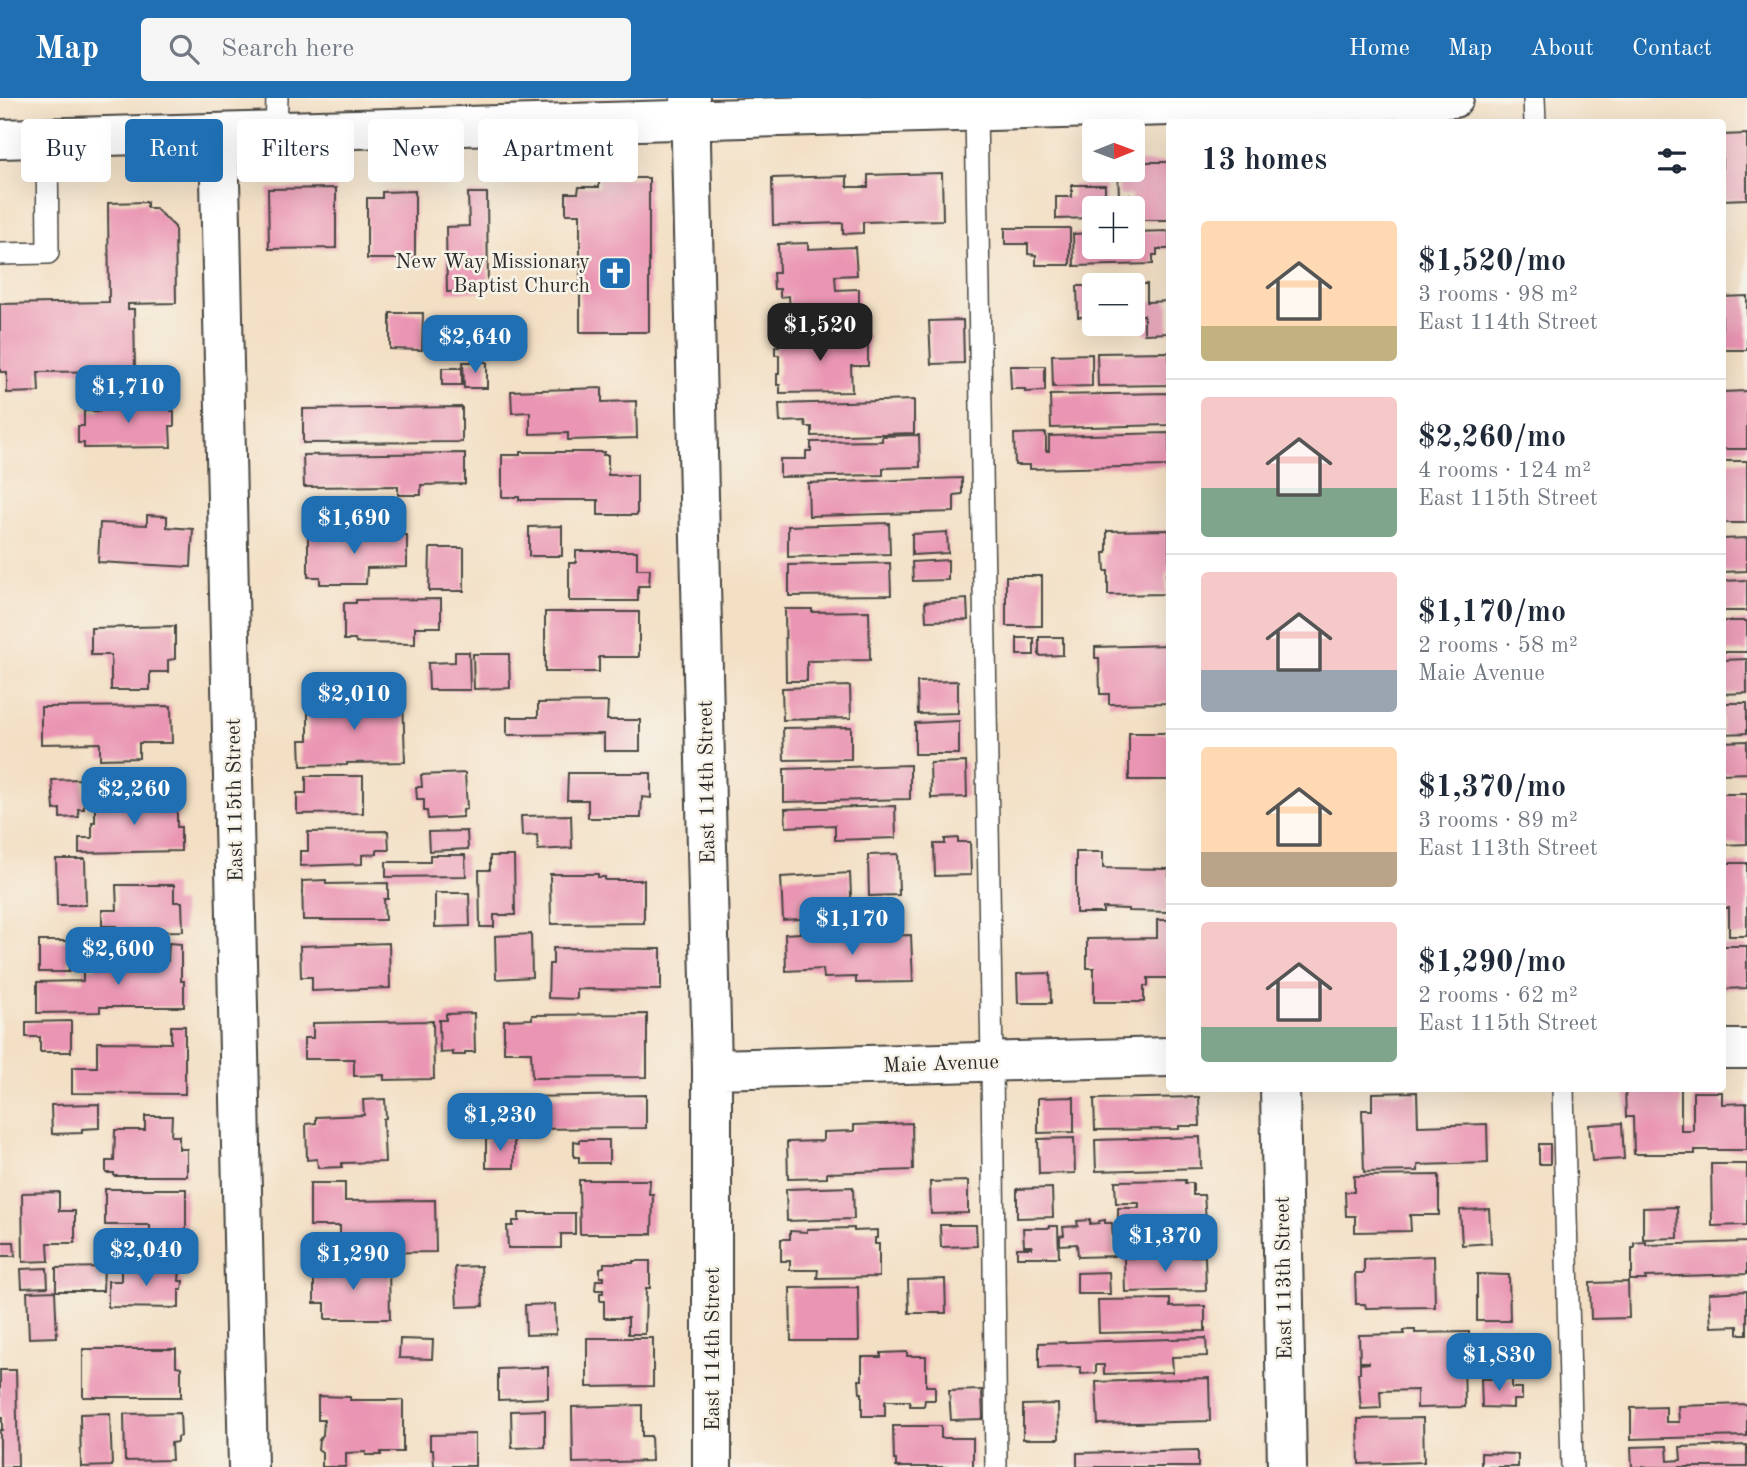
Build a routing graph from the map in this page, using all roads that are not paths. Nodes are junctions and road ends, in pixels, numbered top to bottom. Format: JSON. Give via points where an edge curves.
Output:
{"nodes":[{"id":1,"x":1454,"y":98,"type":"edge"},
{"id":2,"x":1534,"y":98,"type":"edge"},
{"id":3,"x":1386,"y":99,"type":"edge"},
{"id":4,"x":1249,"y":107,"type":"edge"},
{"id":5,"x":690,"y":109,"type":"edge"},
{"id":6,"x":976,"y":111,"type":"junction"},
{"id":7,"x":277,"y":115,"type":"edge"},
{"id":8,"x":1535,"y":119,"type":"edge"},
{"id":9,"x":223,"y":132,"type":"edge"},
{"id":10,"x":0,"y":139,"type":"edge"},
{"id":11,"x":21,"y":139,"type":"edge"},
{"id":12,"x":47,"y":182,"type":"edge"},
{"id":13,"x":220,"y":182,"type":"edge"},
{"id":14,"x":0,"y":254,"type":"edge"},
{"id":15,"x":1726,"y":1049,"type":"edge"},
{"id":16,"x":1747,"y":1049,"type":"edge"},
{"id":17,"x":1166,"y":1056,"type":"edge"},
{"id":18,"x":992,"y":1062,"type":"junction"},
{"id":19,"x":712,"y":1069,"type":"junction"},
{"id":20,"x":1280,"y":1092,"type":"edge"},
{"id":21,"x":1563,"y":1092,"type":"edge"},
{"id":22,"x":248,"y":1467,"type":"edge"},
{"id":23,"x":712,"y":1467,"type":"edge"},
{"id":24,"x":996,"y":1467,"type":"edge"},
{"id":25,"x":1287,"y":1467,"type":"edge"},
{"id":26,"x":1572,"y":1467,"type":"edge"}],
"edges":[{"from":1,"to":3,"type":"street"},
{"from":2,"to":8,"type":"lane"},
{"from":3,"to":4,"type":"street"},
{"from":4,"to":6,"type":"street"},
{"from":5,"to":6,"type":"street"},
{"from":5,"to":7,"type":"street"},
{"from":5,"to":19,"type":"street","name":"East 114th Street"},
{"from":6,"to":18,"type":"lane"},
{"from":7,"to":9,"type":"street"},
{"from":10,"to":11,"type":"street"},
{"from":12,"to":14,"type":"lane","via":[[48,253]]},
{"from":13,"to":22,"type":"street","name":"East 115th Street"},
{"from":15,"to":16,"type":"street"},
{"from":17,"to":18,"type":"street","name":"Maie Avenue"},
{"from":18,"to":19,"type":"street","name":"Maie Avenue"},
{"from":18,"to":24,"type":"lane"},
{"from":19,"to":23,"type":"street","name":"East 114th Street"},
{"from":20,"to":25,"type":"street","name":"East 113th Street"},
{"from":21,"to":26,"type":"lane"}]}
